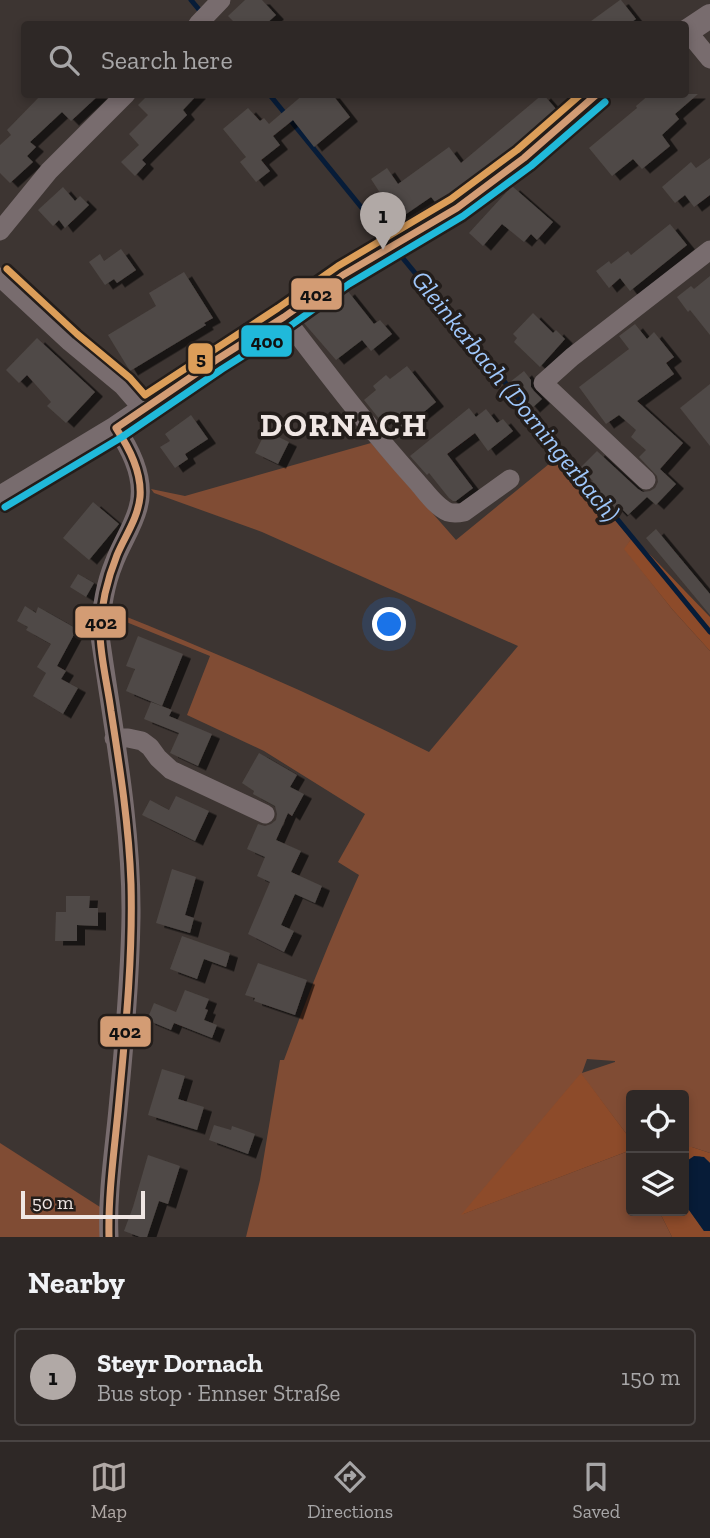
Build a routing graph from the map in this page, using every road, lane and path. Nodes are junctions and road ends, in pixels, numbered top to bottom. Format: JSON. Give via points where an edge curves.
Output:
{"nodes":[{"id":1,"x":710,"y":16,"type":"edge"},
{"id":2,"x":689,"y":29,"type":"edge"},
{"id":3,"x":689,"y":35,"type":"edge"},
{"id":4,"x":710,"y":60,"type":"edge"},
{"id":5,"x":122,"y":98,"type":"edge"},
{"id":6,"x":593,"y":98,"type":"edge"},
{"id":7,"x":0,"y":231,"type":"edge"},
{"id":8,"x":710,"y":250,"type":"edge"},
{"id":9,"x":0,"y":277,"type":"edge"},
{"id":10,"x":284,"y":317,"type":"junction"},
{"id":11,"x":143,"y":410,"type":"junction"},
{"id":12,"x":116,"y":428,"type":"junction"},
{"id":13,"x":510,"y":479,"type":"dead end"},
{"id":14,"x":646,"y":480,"type":"dead end"},
{"id":15,"x":0,"y":498,"type":"edge"},
{"id":16,"x":114,"y":738,"type":"junction"},
{"id":17,"x":265,"y":814,"type":"dead end"},
{"id":18,"x":110,"y":1237,"type":"edge"}],
"edges":[{"from":1,"to":2,"type":"street"},
{"from":3,"to":4,"type":"street"},
{"from":5,"to":7,"type":"street","via":[[49,171]]},
{"from":6,"to":10,"type":"street","via":[[457,208],[320,290]]},
{"from":8,"to":14,"type":"street","via":[[543,383]]},
{"from":9,"to":11,"type":"street","via":[[123,386]]},
{"from":10,"to":11,"type":"street"},
{"from":10,"to":13,"type":"street","via":[[367,424],[446,512],[464,512]]},
{"from":11,"to":12,"type":"street"},
{"from":12,"to":15,"type":"street"},
{"from":12,"to":16,"type":"street","via":[[133,459],[141,494],[107,582],[101,618]]},
{"from":16,"to":17,"type":"street","via":[[142,741],[171,770]]},
{"from":16,"to":18,"type":"street","via":[[130,862],[131,916],[110,1182]]}]}
